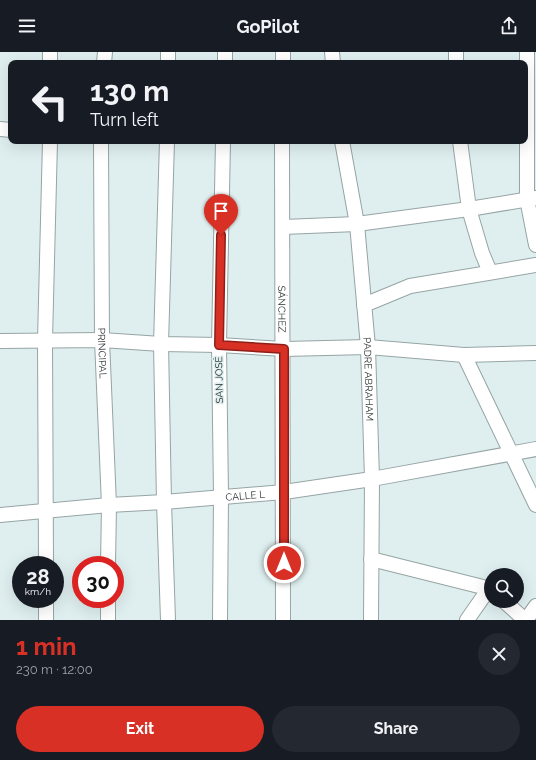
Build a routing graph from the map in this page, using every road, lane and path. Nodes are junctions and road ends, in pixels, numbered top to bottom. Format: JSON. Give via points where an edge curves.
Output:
{"nodes":[{"id":1,"x":332,"y":52,"type":"edge"},
{"id":2,"x":341,"y":52,"type":"edge"},
{"id":3,"x":528,"y":94,"type":"edge"},
{"id":4,"x":529,"y":136,"type":"edge"},
{"id":5,"x":50,"y":144,"type":"edge"},
{"id":6,"x":101,"y":144,"type":"edge"},
{"id":7,"x":168,"y":144,"type":"edge"},
{"id":8,"x":223,"y":144,"type":"edge"},
{"id":9,"x":282,"y":144,"type":"edge"},
{"id":10,"x":343,"y":144,"type":"edge"},
{"id":11,"x":460,"y":144,"type":"edge"},
{"id":12,"x":532,"y":198,"type":"edge"},
{"id":13,"x":469,"y":209,"type":"junction"},
{"id":14,"x":357,"y":224,"type":"junction"},
{"id":15,"x":283,"y":227,"type":"junction"},
{"id":16,"x":536,"y":245,"type":"edge"},
{"id":17,"x":536,"y":264,"type":"edge"},
{"id":18,"x":490,"y":272,"type":"junction"},
{"id":19,"x":364,"y":305,"type":"junction"},
{"id":20,"x":45,"y":340,"type":"junction"},
{"id":21,"x":102,"y":340,"type":"junction"},
{"id":22,"x":0,"y":341,"type":"edge"},
{"id":23,"x":161,"y":344,"type":"junction"},
{"id":24,"x":219,"y":345,"type":"junction"},
{"id":25,"x":368,"y":347,"type":"junction"},
{"id":26,"x":284,"y":349,"type":"junction"},
{"id":27,"x":536,"y":352,"type":"edge"},
{"id":28,"x":464,"y":355,"type":"junction"},
{"id":29,"x":536,"y":449,"type":"edge"},
{"id":30,"x":511,"y":454,"type":"junction"},
{"id":31,"x":372,"y":479,"type":"junction"},
{"id":32,"x":284,"y":492,"type":"junction"},
{"id":33,"x":221,"y":496,"type":"junction"},
{"id":34,"x":164,"y":502,"type":"junction"},
{"id":35,"x":109,"y":505,"type":"junction"},
{"id":36,"x":536,"y":505,"type":"edge"},
{"id":37,"x":46,"y":512,"type":"junction"},
{"id":38,"x":0,"y":515,"type":"edge"},
{"id":39,"x":46,"y":556,"type":"edge"},
{"id":40,"x":108,"y":556,"type":"edge"},
{"id":41,"x":371,"y":559,"type":"junction"},
{"id":42,"x":484,"y":587,"type":"edge"},
{"id":43,"x":484,"y":596,"type":"edge"},
{"id":44,"x":536,"y":606,"type":"edge"},
{"id":45,"x":46,"y":608,"type":"edge"},
{"id":46,"x":108,"y":608,"type":"edge"},
{"id":47,"x":512,"y":608,"type":"edge"},
{"id":48,"x":46,"y":620,"type":"edge"},
{"id":49,"x":108,"y":620,"type":"edge"},
{"id":50,"x":168,"y":620,"type":"edge"},
{"id":51,"x":220,"y":620,"type":"edge"},
{"id":52,"x":283,"y":620,"type":"edge"},
{"id":53,"x":371,"y":620,"type":"edge"},
{"id":54,"x":467,"y":620,"type":"edge"},
{"id":55,"x":525,"y":620,"type":"edge"}],
"edges":[{"from":1,"to":2,"type":"street"},
{"from":3,"to":4,"type":"street"},
{"from":4,"to":12,"type":"street"},
{"from":5,"to":20,"type":"street"},
{"from":6,"to":21,"type":"street","name":"PRINCIPAL"},
{"from":7,"to":23,"type":"street"},
{"from":8,"to":24,"type":"street","name":"SAN JOSÉ"},
{"from":9,"to":15,"type":"street","name":"SÁNCHEZ"},
{"from":10,"to":14,"type":"street","name":"PADRE ABRAHAM"},
{"from":11,"to":13,"type":"street"},
{"from":12,"to":13,"type":"street"},
{"from":12,"to":16,"type":"street"},
{"from":13,"to":14,"type":"street"},
{"from":13,"to":18,"type":"street"},
{"from":14,"to":15,"type":"street"},
{"from":14,"to":19,"type":"street","name":"PADRE ABRAHAM"},
{"from":15,"to":26,"type":"street","name":"SÁNCHEZ"},
{"from":17,"to":18,"type":"street"},
{"from":18,"to":19,"type":"street","via":[[410,286]]},
{"from":19,"to":25,"type":"street","name":"PADRE ABRAHAM"},
{"from":20,"to":21,"type":"street"},
{"from":20,"to":22,"type":"street"},
{"from":20,"to":37,"type":"street"},
{"from":21,"to":23,"type":"street"},
{"from":21,"to":35,"type":"street","name":"PRINCIPAL"},
{"from":23,"to":24,"type":"street"},
{"from":23,"to":34,"type":"street"},
{"from":24,"to":26,"type":"street"},
{"from":24,"to":33,"type":"street","name":"SAN JOSÉ"},
{"from":25,"to":26,"type":"street"},
{"from":25,"to":28,"type":"street"},
{"from":25,"to":31,"type":"street","name":"PADRE ABRAHAM"},
{"from":26,"to":32,"type":"street","name":"SÁNCHEZ"},
{"from":27,"to":28,"type":"street"},
{"from":28,"to":30,"type":"street"},
{"from":29,"to":30,"type":"street","name":"CALLE L"},
{"from":30,"to":31,"type":"street","name":"CALLE L"},
{"from":30,"to":36,"type":"street"},
{"from":31,"to":32,"type":"street","name":"CALLE L"},
{"from":31,"to":41,"type":"street","name":"PADRE ABRAHAM"},
{"from":32,"to":33,"type":"street","name":"CALLE L"},
{"from":32,"to":52,"type":"street","name":"SÁNCHEZ"},
{"from":33,"to":34,"type":"street","name":"CALLE L"},
{"from":33,"to":51,"type":"street","name":"SAN JOSÉ"},
{"from":34,"to":35,"type":"street","name":"CALLE L"},
{"from":34,"to":50,"type":"street"},
{"from":35,"to":37,"type":"street","name":"CALLE L"},
{"from":35,"to":40,"type":"street","name":"PRINCIPAL"},
{"from":37,"to":38,"type":"street","name":"CALLE L"},
{"from":37,"to":39,"type":"street"},
{"from":41,"to":42,"type":"street"},
{"from":41,"to":53,"type":"street","name":"PADRE ABRAHAM"},
{"from":43,"to":54,"type":"street"},
{"from":44,"to":55,"type":"street"},
{"from":45,"to":48,"type":"street"},
{"from":46,"to":49,"type":"street"},
{"from":47,"to":55,"type":"street"}]}
